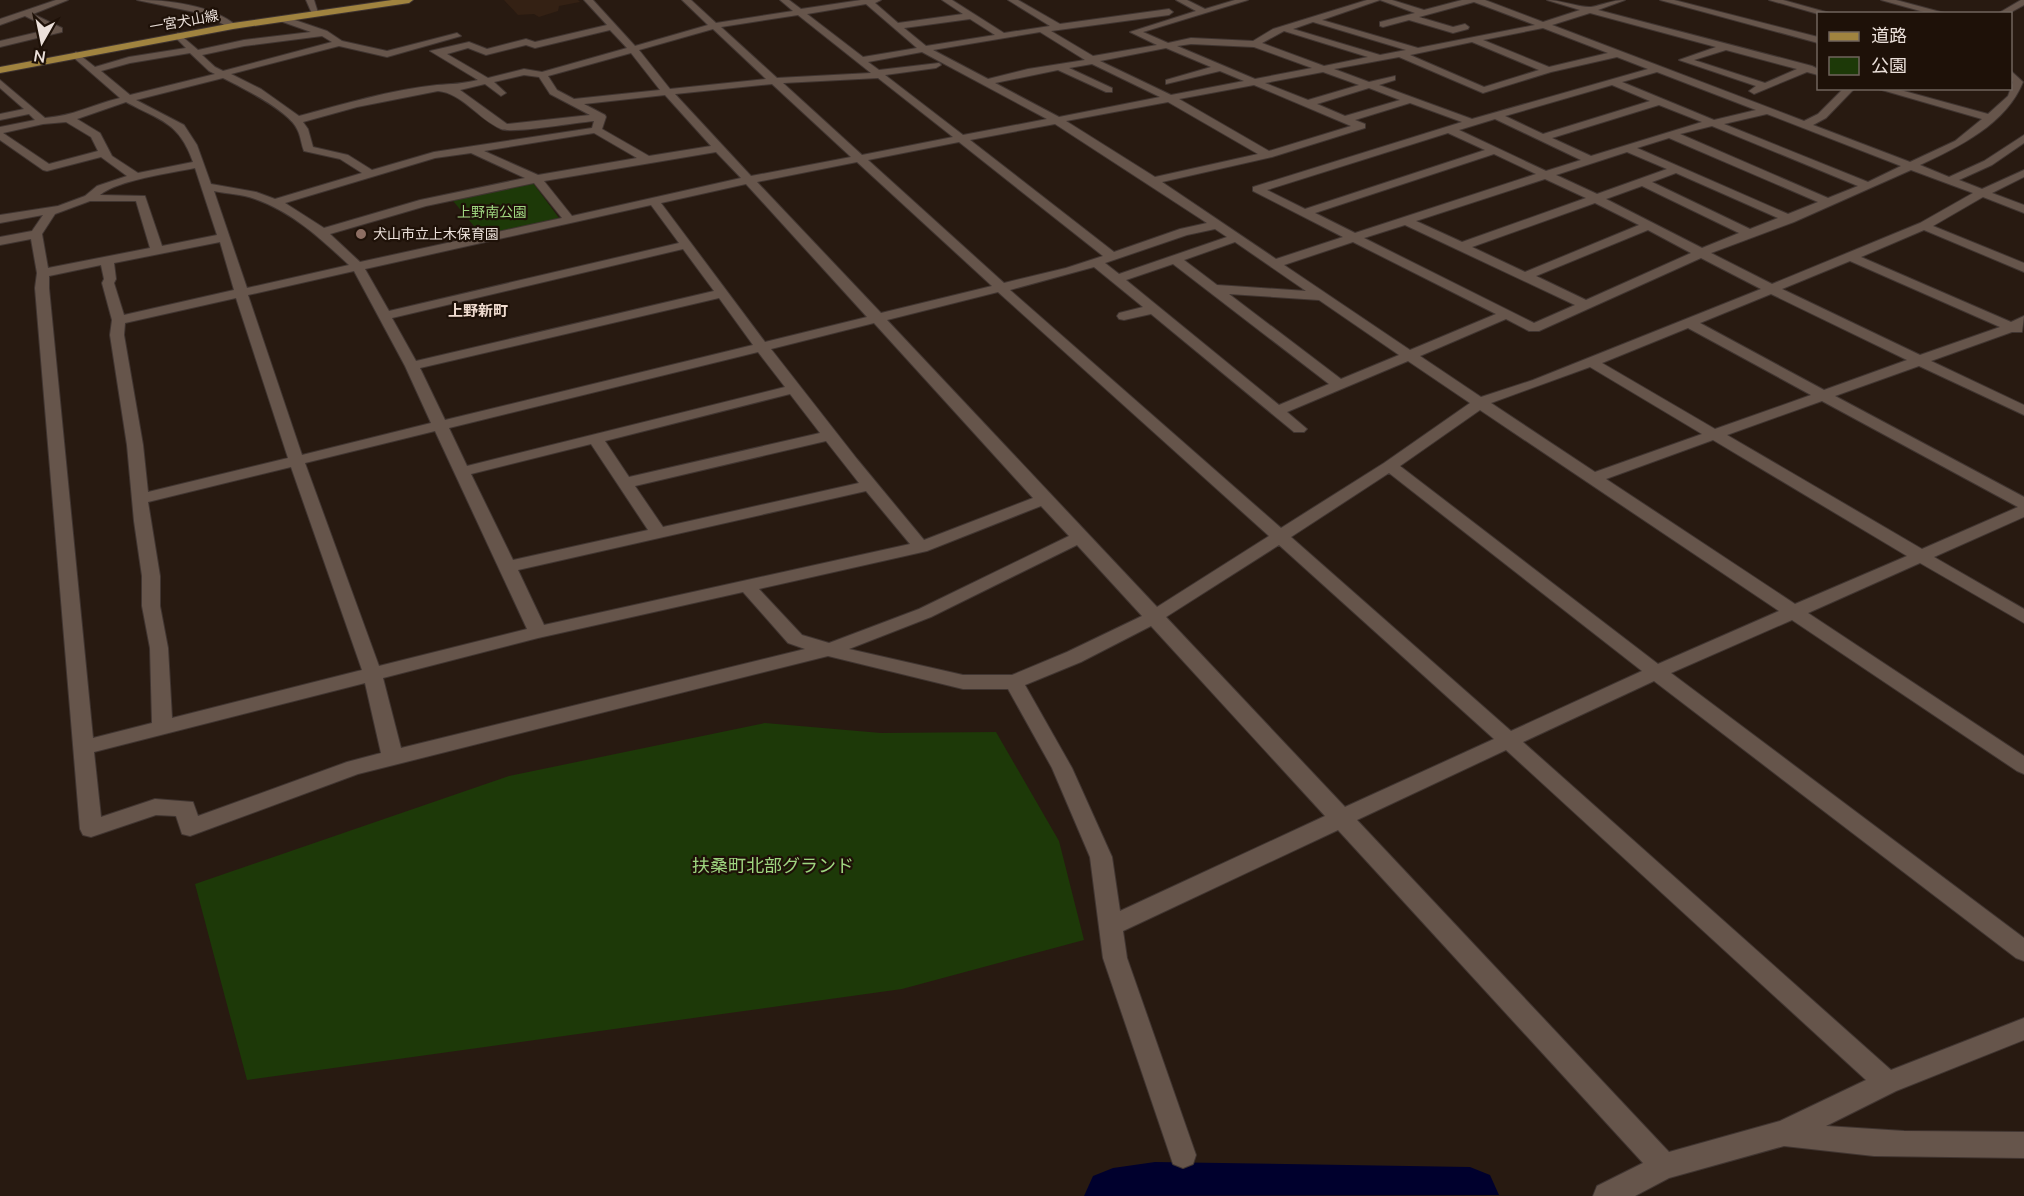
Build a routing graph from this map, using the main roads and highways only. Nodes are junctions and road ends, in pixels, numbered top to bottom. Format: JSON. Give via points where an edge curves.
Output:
{"nodes":[{"id":1,"x":409,"y":0,"type":"edge"},
{"id":2,"x":0,"y":70,"type":"edge"}],
"edges":[{"from":1,"to":2,"type":"main road","name":"一宮犬山線","via":[[233,26]]}]}
